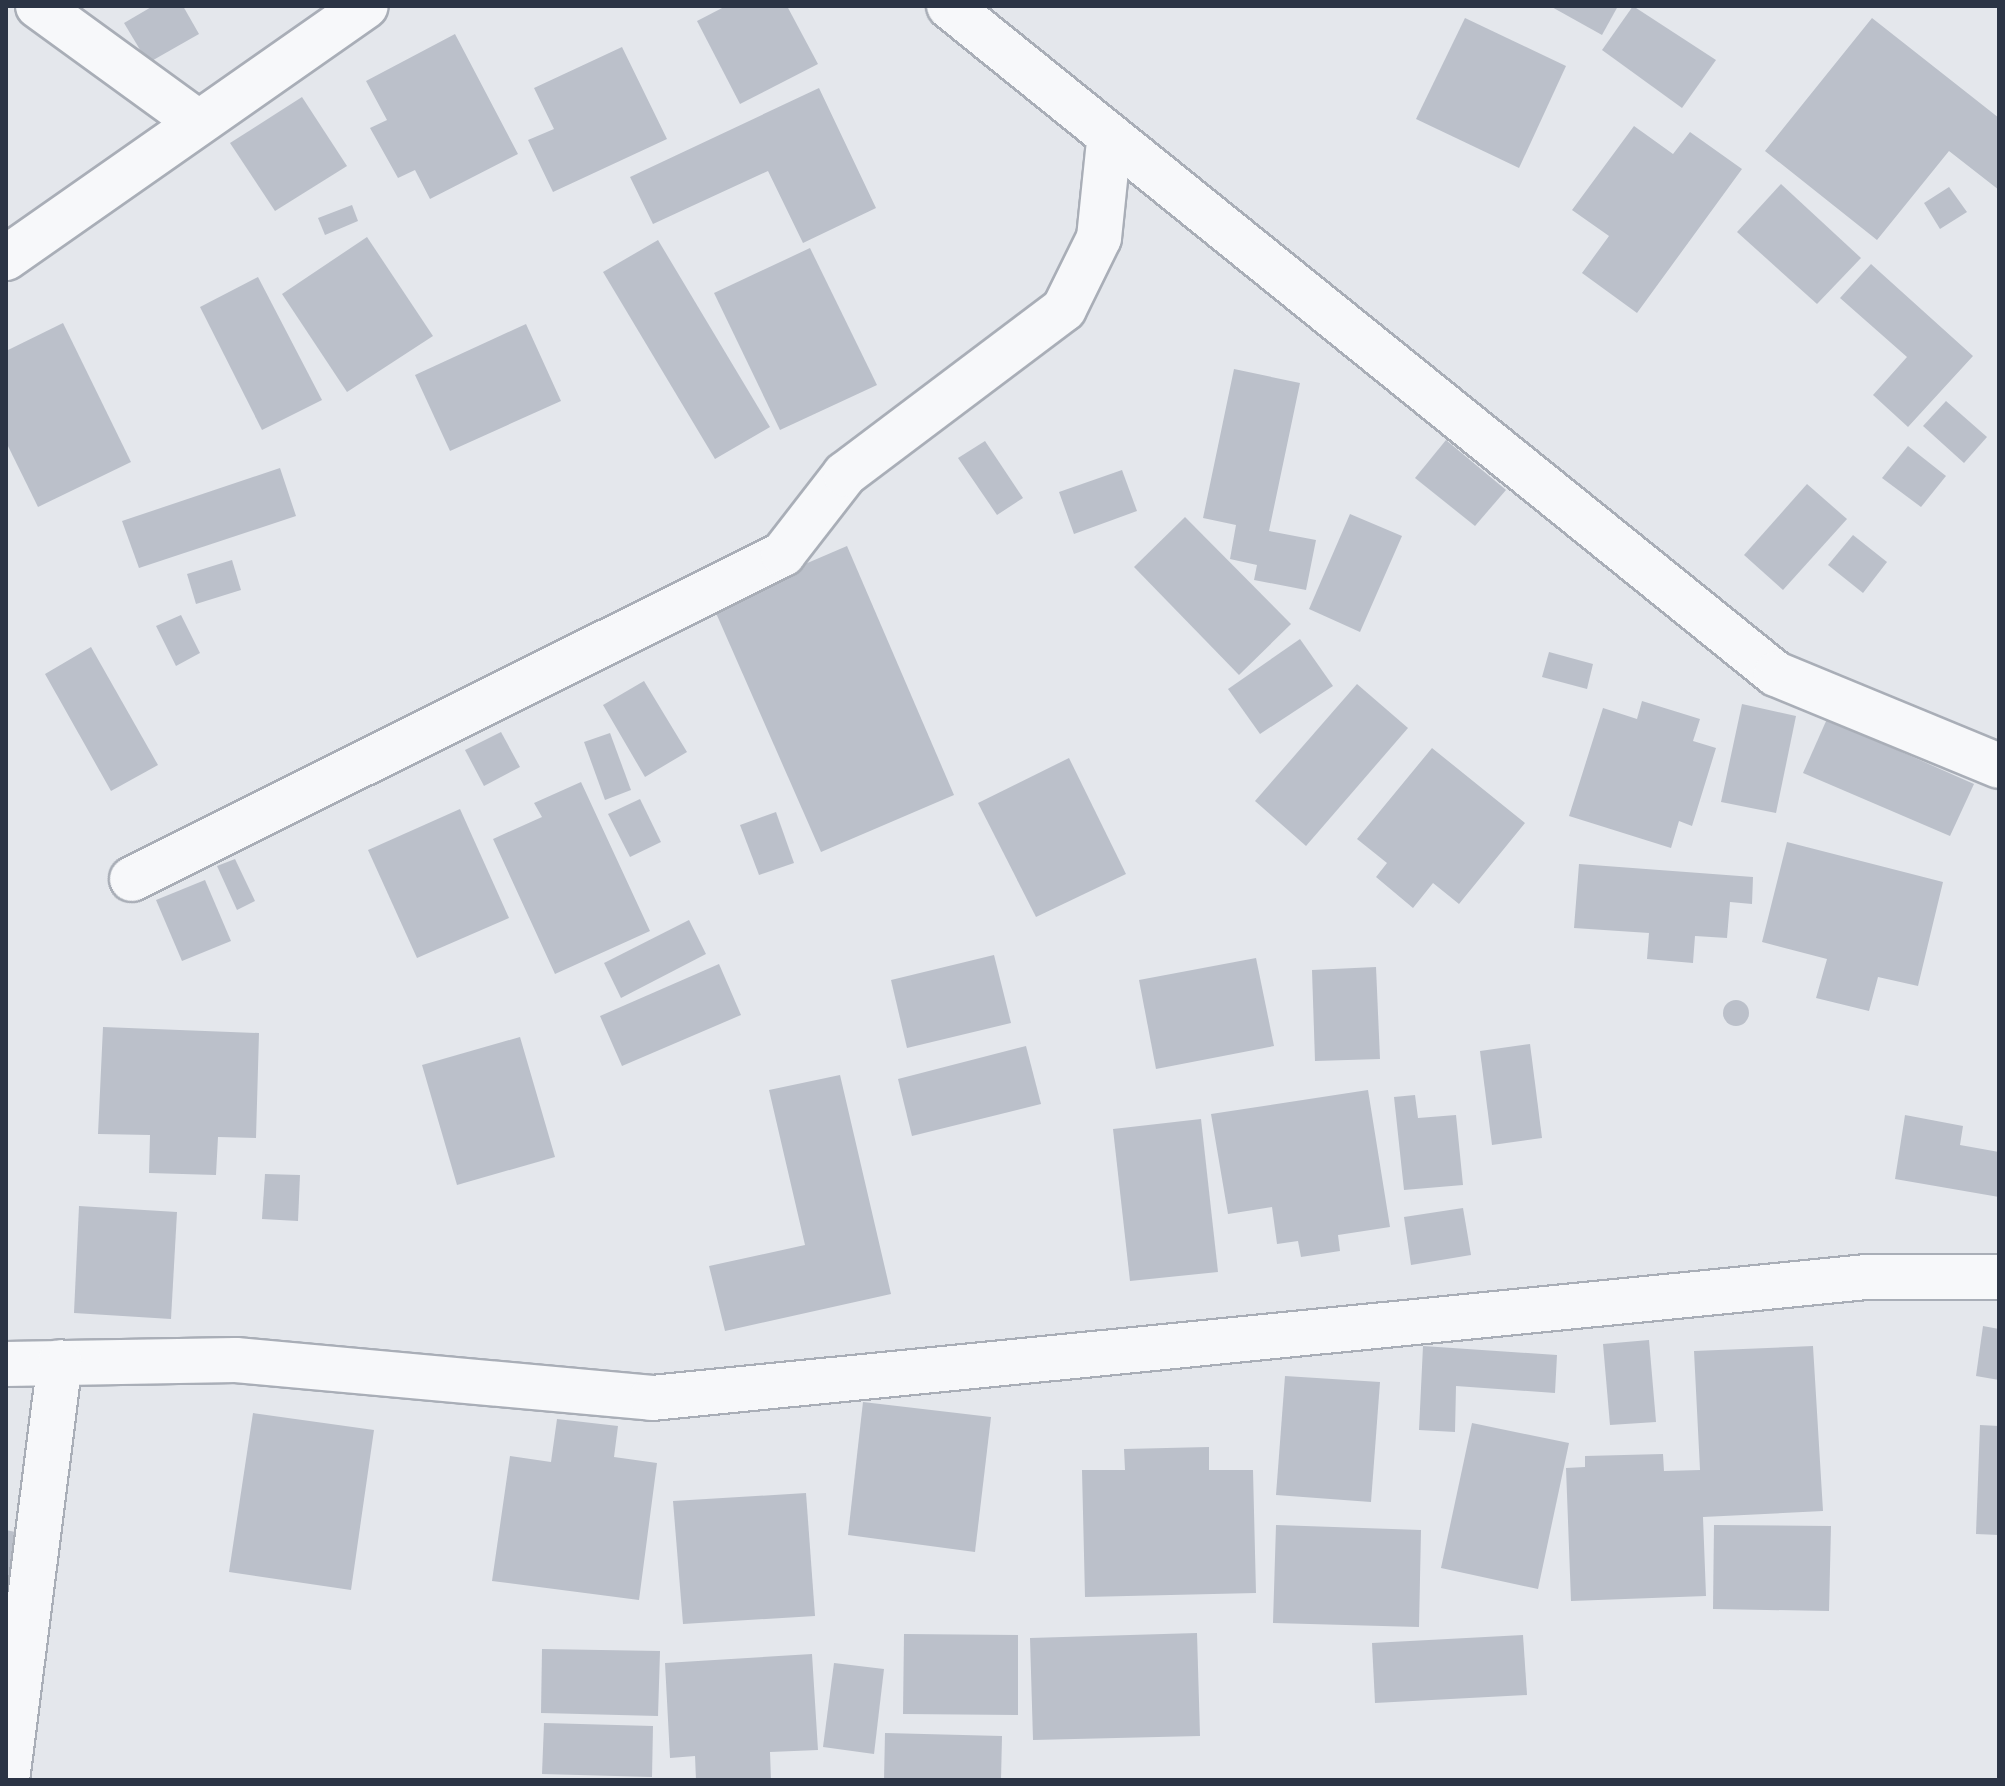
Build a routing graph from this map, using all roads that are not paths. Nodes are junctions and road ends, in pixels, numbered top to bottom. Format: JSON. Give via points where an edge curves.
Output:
{"nodes":[{"id":1,"x":38,"y":6,"type":"edge"},
{"id":2,"x":366,"y":6,"type":"edge"},
{"id":3,"x":949,"y":6,"type":"edge"},
{"id":4,"x":195,"y":120,"type":"junction"},
{"id":5,"x":1109,"y":141,"type":"junction"},
{"id":6,"x":6,"y":258,"type":"edge"},
{"id":7,"x":1999,"y":766,"type":"edge"},
{"id":8,"x":132,"y":879,"type":"dead end"},
{"id":9,"x":1999,"y":1277,"type":"edge"},
{"id":10,"x":60,"y":1362,"type":"junction"},
{"id":11,"x":6,"y":1364,"type":"edge"},
{"id":12,"x":7,"y":1780,"type":"edge"}],
"edges":[{"from":1,"to":4,"type":"street"},
{"from":2,"to":4,"type":"street"},
{"from":3,"to":5,"type":"street"},
{"from":4,"to":6,"type":"street"},
{"from":5,"to":7,"type":"street","via":[[1776,674]]},
{"from":5,"to":8,"type":"street","via":[[1099,238],[1064,309],[845,474],[783,554]]},
{"from":9,"to":10,"type":"street","via":[[1850,1279],[652,1398],[236,1360]]},
{"from":10,"to":11,"type":"street"},
{"from":10,"to":12,"type":"street"}]}
